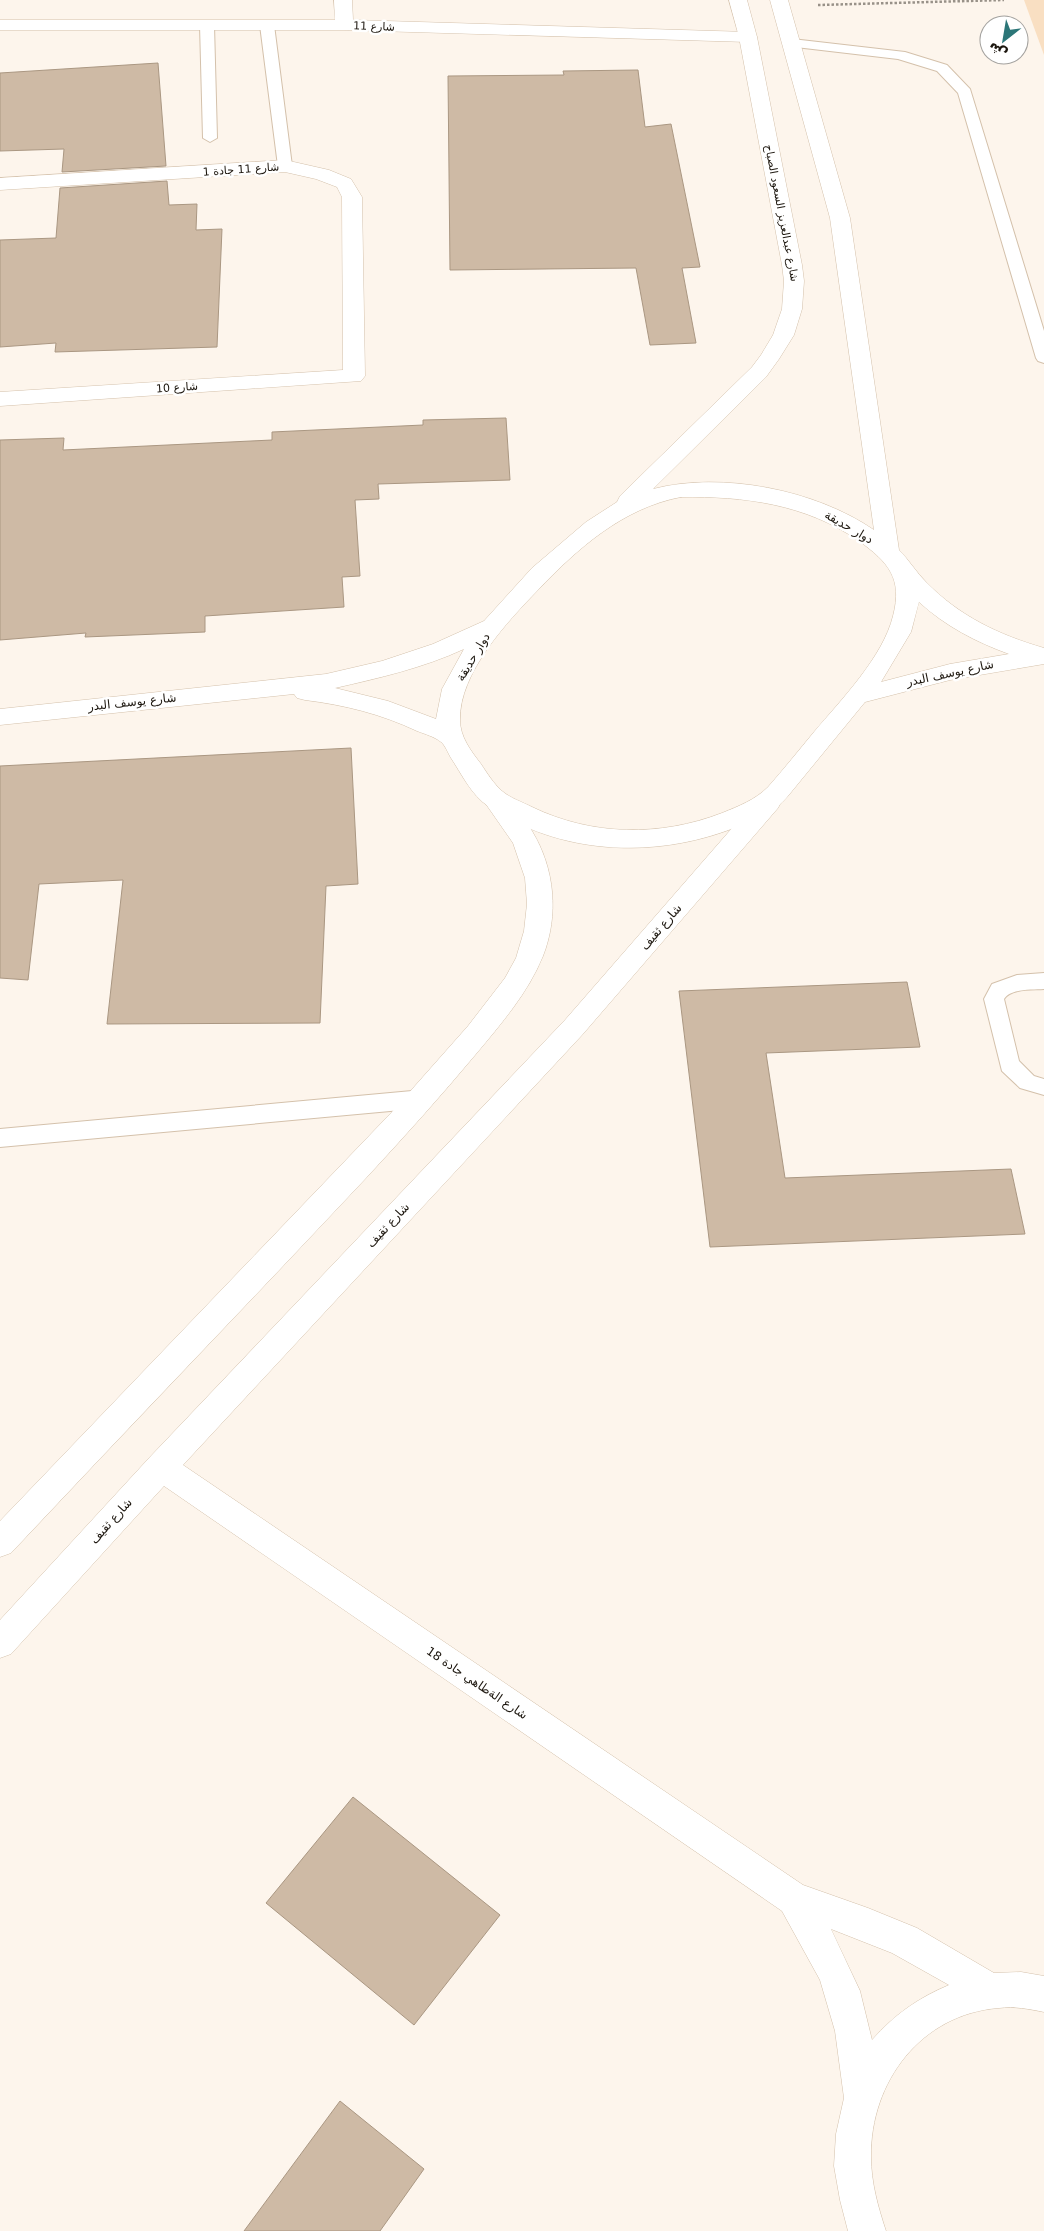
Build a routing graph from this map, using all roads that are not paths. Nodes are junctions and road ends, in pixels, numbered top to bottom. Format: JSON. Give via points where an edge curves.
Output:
{"nodes":[{"id":1,"x":343,"y":0,"type":"edge"},
{"id":2,"x":738,"y":0,"type":"edge"},
{"id":3,"x":780,"y":3,"type":"edge"},
{"id":4,"x":0,"y":25,"type":"edge"},
{"id":5,"x":207,"y":25,"type":"junction"},
{"id":6,"x":267,"y":25,"type":"junction"},
{"id":7,"x":344,"y":25,"type":"junction"},
{"id":8,"x":748,"y":37,"type":"junction"},
{"id":9,"x":792,"y":43,"type":"junction"},
{"id":10,"x":210,"y":138,"type":"dead end"},
{"id":11,"x":285,"y":166,"type":"junction"},
{"id":12,"x":0,"y":184,"type":"edge"},
{"id":13,"x":1044,"y":358,"type":"edge"},
{"id":14,"x":354,"y":376,"type":"joint"},
{"id":15,"x":0,"y":399,"type":"edge"},
{"id":16,"x":618,"y":511,"type":"junction"},
{"id":17,"x":888,"y":552,"type":"junction"},
{"id":18,"x":904,"y":572,"type":"junction"},
{"id":19,"x":492,"y":626,"type":"junction"},
{"id":20,"x":1044,"y":656,"type":"edge"},
{"id":21,"x":264,"y":688,"type":"junction"},
{"id":22,"x":858,"y":696,"type":"junction"},
{"id":23,"x":0,"y":717,"type":"edge"},
{"id":24,"x":450,"y":736,"type":"junction"},
{"id":25,"x":493,"y":797,"type":"junction"},
{"id":26,"x":769,"y":802,"type":"junction"},
{"id":27,"x":1044,"y":982,"type":"edge"},
{"id":28,"x":1044,"y":1087,"type":"edge"},
{"id":29,"x":423,"y":1099,"type":"junction"},
{"id":30,"x":0,"y":1138,"type":"edge"},
{"id":31,"x":160,"y":1467,"type":"junction"},
{"id":32,"x":0,"y":1543,"type":"edge"},
{"id":33,"x":0,"y":1643,"type":"edge"},
{"id":34,"x":794,"y":1900,"type":"junction"},
{"id":35,"x":989,"y":1990,"type":"junction"},
{"id":36,"x":1044,"y":1994,"type":"edge"},
{"id":37,"x":862,"y":2097,"type":"junction"},
{"id":38,"x":868,"y":2231,"type":"edge"}],
"edges":[{"from":1,"to":7,"type":"street"},
{"from":2,"to":8,"type":"street","name":"شارع عبدالعزيز السعود الصباح"},
{"from":3,"to":9,"type":"street"},
{"from":4,"to":5,"type":"street","name":"شارع 11"},
{"from":5,"to":6,"type":"street","name":"شارع 11"},
{"from":5,"to":10,"type":"lane"},
{"from":6,"to":7,"type":"street","name":"شارع 11"},
{"from":6,"to":11,"type":"lane"},
{"from":7,"to":8,"type":"street","name":"شارع 11"},
{"from":8,"to":16,"type":"street","name":"شارع عبدالعزيز السعود الصباح","via":[[796,287],[793,308],[774,352],[758,372]]},
{"from":9,"to":13,"type":"lane","via":[[900,56],[942,68],[965,92]]},
{"from":9,"to":17,"type":"street","via":[[840,218]]},
{"from":11,"to":12,"type":"street","name":"شارع 11 جادة 1"},
{"from":11,"to":14,"type":"street","name":"شارع 11 جادة 1","via":[[322,174],[344,183],[352,197]]},
{"from":14,"to":15,"type":"street","name":"شارع 10"},
{"from":16,"to":17,"type":"street","name":"دوار حديقة","via":[[652,495],[681,490],[760,494],[834,516]]},
{"from":16,"to":19,"type":"street","name":"دوار حديقة","via":[[568,548]]},
{"from":17,"to":18,"type":"street","name":"دوار حديقة"},
{"from":18,"to":20,"type":"street","name":"شارع يوسف البدر","via":[[919,590],[960,623],[1014,648]]},
{"from":18,"to":22,"type":"street","via":[[908,607],[888,652]]},
{"from":19,"to":21,"type":"street","name":"شارع يوسف البدر","via":[[442,650],[385,668],[326,682]]},
{"from":19,"to":24,"type":"street","name":"دوار حديقة","via":[[460,675],[451,698],[448,716]]},
{"from":20,"to":22,"type":"street","name":"شارع يوسف البدر","via":[[950,672]]},
{"from":21,"to":23,"type":"street","name":"شارع يوسف البدر"},
{"from":21,"to":24,"type":"street","name":"شارع يوسف البدر","via":[[362,701],[408,716]]},
{"from":22,"to":26,"type":"street"},
{"from":24,"to":25,"type":"street"},
{"from":25,"to":26,"type":"street","via":[[556,828],[616,840],[652,840],[712,828]]},
{"from":25,"to":29,"type":"street","via":[[524,841],[536,867],[539,919],[534,943],[526,967],[506,997]]},
{"from":26,"to":31,"type":"street","name":"شارع ثقيف","via":[[574,1027]]},
{"from":27,"to":28,"type":"lane","via":[[1017,983],[999,990],[994,999],[1009,1065],[1027,1082]]},
{"from":29,"to":30,"type":"lane"},
{"from":29,"to":32,"type":"street"},
{"from":31,"to":33,"type":"street","name":"شارع ثقيف"},
{"from":31,"to":34,"type":"street","name":"شارع الةطاهي جادة 18"},
{"from":34,"to":35,"type":"street","name":"شارع الةطاهي جادة 18","via":[[845,1915],[894,1935]]},
{"from":34,"to":37,"type":"street","name":"شارع الةطاهي جادة 18","via":[[821,1944],[842,1991],[855,2043]]},
{"from":35,"to":36,"type":"street"},
{"from":35,"to":37,"type":"street","via":[[947,2002],[911,2024],[882,2056]]},
{"from":37,"to":38,"type":"street","via":[[852,2147],[857,2200]]}]}
